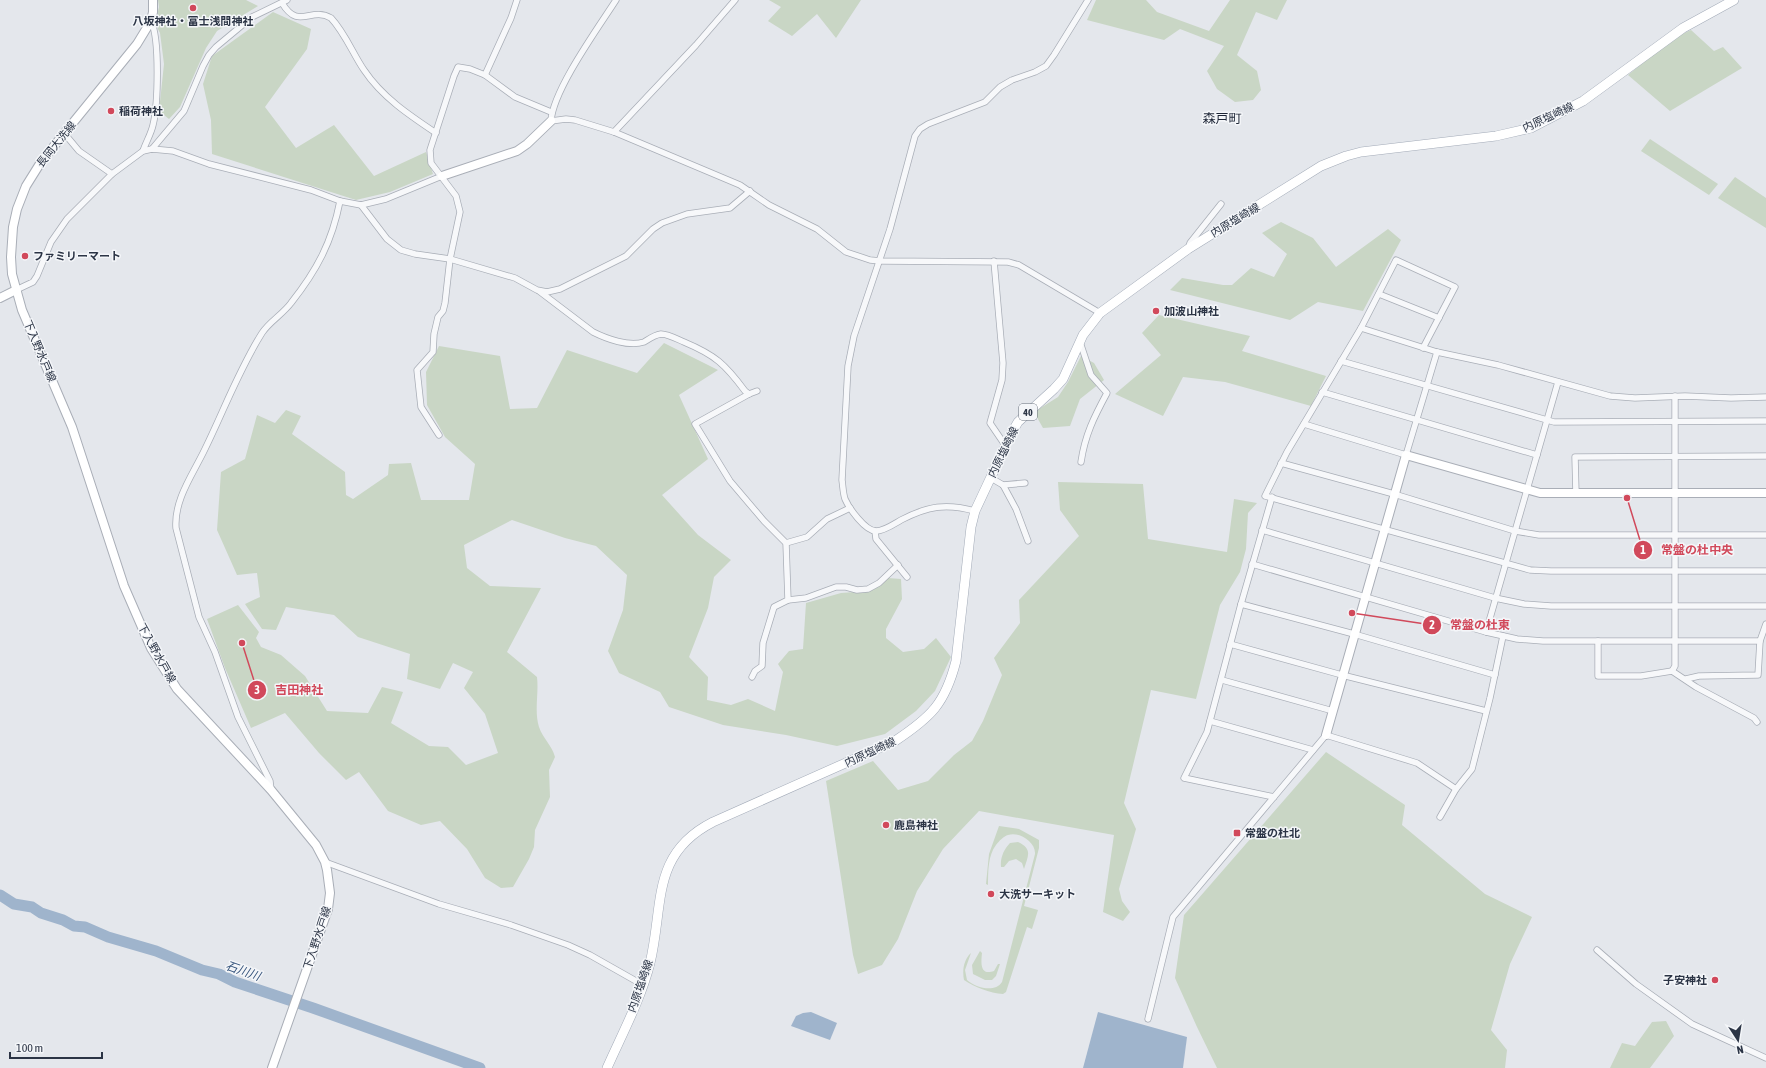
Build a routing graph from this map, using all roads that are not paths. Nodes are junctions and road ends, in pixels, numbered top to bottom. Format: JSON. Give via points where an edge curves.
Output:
{"nodes":[{"id":1,"x":153,"y":0,"type":"edge"},
{"id":2,"x":517,"y":0,"type":"edge"},
{"id":3,"x":616,"y":0,"type":"edge"},
{"id":4,"x":735,"y":0,"type":"edge"},
{"id":5,"x":1088,"y":0,"type":"edge"},
{"id":6,"x":1734,"y":0,"type":"edge"},
{"id":7,"x":284,"y":2,"type":"edge"},
{"id":8,"x":151,"y":21,"type":"junction"},
{"id":9,"x":485,"y":75,"type":"junction"},
{"id":10,"x":552,"y":112,"type":"junction"},
{"id":11,"x":551,"y":121,"type":"junction"},
{"id":12,"x":614,"y":132,"type":"junction"},
{"id":13,"x":64,"y":133,"type":"junction"},
{"id":14,"x":436,"y":133,"type":"junction"},
{"id":15,"x":152,"y":149,"type":"junction"},
{"id":16,"x":143,"y":151,"type":"junction"},
{"id":17,"x":112,"y":174,"type":"junction"},
{"id":18,"x":442,"y":176,"type":"junction"},
{"id":19,"x":750,"y":191,"type":"junction"},
{"id":20,"x":340,"y":201,"type":"junction"},
{"id":21,"x":1221,"y":204,"type":"dead end"},
{"id":22,"x":361,"y":205,"type":"junction"},
{"id":23,"x":1188,"y":249,"type":"junction"},
{"id":24,"x":450,"y":259,"type":"junction"},
{"id":25,"x":881,"y":261,"type":"junction"},
{"id":26,"x":994,"y":261,"type":"junction"},
{"id":27,"x":16,"y":290,"type":"junction"},
{"id":28,"x":537,"y":290,"type":"junction"},
{"id":29,"x":1379,"y":294,"type":"junction"},
{"id":30,"x":0,"y":298,"type":"edge"},
{"id":31,"x":1100,"y":313,"type":"junction"},
{"id":32,"x":1439,"y":318,"type":"junction"},
{"id":33,"x":1361,"y":328,"type":"junction"},
{"id":34,"x":1080,"y":342,"type":"junction"},
{"id":35,"x":1423,"y":348,"type":"junction"},
{"id":36,"x":1437,"y":352,"type":"junction"},
{"id":37,"x":1341,"y":361,"type":"junction"},
{"id":38,"x":1558,"y":382,"type":"junction"},
{"id":39,"x":1426,"y":386,"type":"junction"},
{"id":40,"x":757,"y":391,"type":"dead end"},
{"id":41,"x":1322,"y":392,"type":"junction"},
{"id":42,"x":749,"y":394,"type":"junction"},
{"id":43,"x":1675,"y":396,"type":"junction"},
{"id":44,"x":1766,"y":397,"type":"edge"},
{"id":45,"x":1416,"y":419,"type":"junction"},
{"id":46,"x":1547,"y":420,"type":"junction"},
{"id":47,"x":1674,"y":421,"type":"junction"},
{"id":48,"x":1766,"y":421,"type":"edge"},
{"id":49,"x":1304,"y":424,"type":"junction"},
{"id":50,"x":439,"y":435,"type":"dead end"},
{"id":51,"x":1005,"y":445,"type":"junction"},
{"id":52,"x":1406,"y":455,"type":"junction"},
{"id":53,"x":1537,"y":455,"type":"junction"},
{"id":54,"x":1675,"y":456,"type":"junction"},
{"id":55,"x":1766,"y":456,"type":"edge"},
{"id":56,"x":1081,"y":462,"type":"dead end"},
{"id":57,"x":1281,"y":463,"type":"junction"},
{"id":58,"x":991,"y":478,"type":"junction"},
{"id":59,"x":1025,"y":483,"type":"dead end"},
{"id":60,"x":1003,"y":485,"type":"junction"},
{"id":61,"x":1526,"y":490,"type":"junction"},
{"id":62,"x":1766,"y":493,"type":"edge"},
{"id":63,"x":1394,"y":494,"type":"junction"},
{"id":64,"x":1576,"y":494,"type":"junction"},
{"id":65,"x":1675,"y":494,"type":"junction"},
{"id":66,"x":1272,"y":497,"type":"junction"},
{"id":67,"x":850,"y":508,"type":"junction"},
{"id":68,"x":975,"y":511,"type":"junction"},
{"id":69,"x":1262,"y":530,"type":"junction"},
{"id":70,"x":1384,"y":530,"type":"junction"},
{"id":71,"x":875,"y":531,"type":"junction"},
{"id":72,"x":1515,"y":531,"type":"junction"},
{"id":73,"x":1675,"y":535,"type":"junction"},
{"id":74,"x":1766,"y":535,"type":"edge"},
{"id":75,"x":1028,"y":541,"type":"dead end"},
{"id":76,"x":786,"y":542,"type":"junction"},
{"id":77,"x":1375,"y":563,"type":"junction"},
{"id":78,"x":1252,"y":564,"type":"junction"},
{"id":79,"x":1505,"y":564,"type":"junction"},
{"id":80,"x":898,"y":565,"type":"junction"},
{"id":81,"x":1675,"y":571,"type":"junction"},
{"id":82,"x":1766,"y":571,"type":"edge"},
{"id":83,"x":907,"y":577,"type":"dead end"},
{"id":84,"x":1365,"y":597,"type":"junction"},
{"id":85,"x":1495,"y":598,"type":"junction"},
{"id":86,"x":788,"y":600,"type":"junction"},
{"id":87,"x":1241,"y":604,"type":"junction"},
{"id":88,"x":1675,"y":606,"type":"junction"},
{"id":89,"x":1766,"y":606,"type":"edge"},
{"id":90,"x":1766,"y":624,"type":"edge"},
{"id":91,"x":1486,"y":632,"type":"junction"},
{"id":92,"x":1354,"y":634,"type":"junction"},
{"id":93,"x":1503,"y":636,"type":"junction"},
{"id":94,"x":1598,"y":641,"type":"junction"},
{"id":95,"x":1675,"y":641,"type":"junction"},
{"id":96,"x":1760,"y":641,"type":"junction"},
{"id":97,"x":1230,"y":644,"type":"junction"},
{"id":98,"x":1672,"y":671,"type":"junction"},
{"id":99,"x":1342,"y":674,"type":"junction"},
{"id":100,"x":1495,"y":675,"type":"junction"},
{"id":101,"x":752,"y":677,"type":"dead end"},
{"id":102,"x":1686,"y":679,"type":"junction"},
{"id":103,"x":1222,"y":680,"type":"junction"},
{"id":104,"x":1333,"y":711,"type":"junction"},
{"id":105,"x":1486,"y":711,"type":"junction"},
{"id":106,"x":1210,"y":721,"type":"junction"},
{"id":107,"x":1757,"y":722,"type":"dead end"},
{"id":108,"x":1326,"y":735,"type":"junction"},
{"id":109,"x":1313,"y":750,"type":"junction"},
{"id":110,"x":1456,"y":789,"type":"junction"},
{"id":111,"x":271,"y":790,"type":"junction"},
{"id":112,"x":1274,"y":797,"type":"junction"},
{"id":113,"x":1440,"y":817,"type":"dead end"},
{"id":114,"x":325,"y":862,"type":"junction"},
{"id":115,"x":1597,"y":950,"type":"dead end"},
{"id":116,"x":643,"y":985,"type":"junction"},
{"id":117,"x":1148,"y":1019,"type":"dead end"},
{"id":118,"x":1766,"y":1058,"type":"edge"},
{"id":119,"x":272,"y":1068,"type":"edge"},
{"id":120,"x":607,"y":1068,"type":"edge"}],
"edges":[{"from":1,"to":8,"type":"main road","name":"長岡大洗線"},
{"from":2,"to":9,"type":"street"},
{"from":3,"to":10,"type":"street","via":[[574,66]]},
{"from":4,"to":12,"type":"street"},
{"from":5,"to":25,"type":"street","via":[[1046,66],[1000,87],[985,102],[920,129],[909,156]]},
{"from":6,"to":23,"type":"main road","name":"内原塩崎線","number":"40","via":[[1683,28],[1583,101],[1547,120],[1525,129],[1496,136],[1380,149],[1346,156],[1321,166]]},
{"from":7,"to":14,"type":"street","via":[[288,13],[293,16],[319,14],[331,18],[377,87],[399,107]]},
{"from":7,"to":15,"type":"street","via":[[252,17],[216,47],[203,66],[184,111]]},
{"from":8,"to":13,"type":"main road","name":"長岡大洗線","via":[[137,44]]},
{"from":8,"to":16,"type":"street","via":[[155,34],[155,112],[151,133]]},
{"from":9,"to":10,"type":"street","via":[[515,97]]},
{"from":9,"to":14,"type":"street","via":[[458,67]]},
{"from":10,"to":11,"type":"street"},
{"from":11,"to":12,"type":"street","via":[[575,120]]},
{"from":11,"to":18,"type":"main road","via":[[517,151]]},
{"from":12,"to":19,"type":"street"},
{"from":13,"to":17,"type":"street","via":[[79,151]]},
{"from":13,"to":27,"type":"main road","name":"長岡大洗線","via":[[31,176],[17,209],[11,252]]},
{"from":14,"to":18,"type":"street","via":[[430,158]]},
{"from":15,"to":16,"type":"street"},
{"from":15,"to":20,"type":"street","via":[[173,151],[209,164],[311,190]]},
{"from":16,"to":17,"type":"street"},
{"from":17,"to":27,"type":"street","via":[[67,219],[51,242],[33,282]]},
{"from":18,"to":22,"type":"street","via":[[386,199]]},
{"from":18,"to":24,"type":"street","via":[[456,196],[460,212]]},
{"from":19,"to":25,"type":"street","via":[[769,205],[817,229],[846,252]]},
{"from":19,"to":28,"type":"street","via":[[730,208],[686,214],[662,223],[626,256],[567,286],[547,292]]},
{"from":20,"to":22,"type":"street"},
{"from":20,"to":111,"type":"street","via":[[332,235],[319,261],[292,303],[263,331],[246,360],[182,495],[175,519],[199,617],[215,652],[238,717],[270,781]]},
{"from":21,"to":23,"type":"street"},
{"from":22,"to":24,"type":"street","via":[[387,239],[401,250]]},
{"from":23,"to":31,"type":"main road","name":"内原塩崎線","number":"40"},
{"from":24,"to":28,"type":"street","via":[[515,278]]},
{"from":24,"to":50,"type":"street","via":[[445,304],[438,317],[433,352],[417,370],[421,407]]},
{"from":25,"to":26,"type":"street"},
{"from":25,"to":67,"type":"street","via":[[854,336],[848,366],[842,480]]},
{"from":26,"to":31,"type":"street","via":[[1019,265]]},
{"from":26,"to":51,"type":"street","via":[[1003,363],[1002,380],[990,423]]},
{"from":27,"to":30,"type":"main road"},
{"from":27,"to":111,"type":"main road","name":"下入野水戸線","via":[[22,310],[72,426],[124,586],[151,648],[177,689]]},
{"from":28,"to":42,"type":"street","via":[[602,336],[635,343],[661,334],[701,349],[722,363]]},
{"from":29,"to":32,"type":"street"},
{"from":29,"to":32,"type":"street","via":[[1396,260],[1454,287]]},
{"from":29,"to":33,"type":"street"},
{"from":31,"to":34,"type":"main road","name":"内原塩崎線","number":"40"},
{"from":32,"to":35,"type":"street"},
{"from":33,"to":35,"type":"street"},
{"from":33,"to":37,"type":"street"},
{"from":34,"to":51,"type":"main road","name":"内原塩崎線","number":"40","via":[[1063,379],[1018,422]]},
{"from":34,"to":56,"type":"street","via":[[1091,375],[1107,393],[1090,425]]},
{"from":35,"to":36,"type":"street"},
{"from":36,"to":38,"type":"street","via":[[1498,365]]},
{"from":36,"to":39,"type":"street"},
{"from":37,"to":39,"type":"street"},
{"from":37,"to":41,"type":"street"},
{"from":38,"to":43,"type":"street","via":[[1610,396]]},
{"from":38,"to":46,"type":"street"},
{"from":39,"to":45,"type":"street"},
{"from":39,"to":46,"type":"street"},
{"from":40,"to":42,"type":"street"},
{"from":41,"to":45,"type":"street"},
{"from":41,"to":49,"type":"street"},
{"from":42,"to":76,"type":"street","via":[[695,424],[730,481],[764,521]]},
{"from":43,"to":44,"type":"street"},
{"from":43,"to":47,"type":"street"},
{"from":45,"to":52,"type":"street"},
{"from":45,"to":53,"type":"street"},
{"from":46,"to":47,"type":"street"},
{"from":46,"to":53,"type":"street"},
{"from":47,"to":48,"type":"street"},
{"from":47,"to":54,"type":"street"},
{"from":49,"to":52,"type":"street"},
{"from":49,"to":57,"type":"street"},
{"from":51,"to":58,"type":"main road","name":"内原塩崎線","number":"40"},
{"from":52,"to":61,"type":"main road"},
{"from":52,"to":63,"type":"main road"},
{"from":53,"to":61,"type":"street"},
{"from":54,"to":55,"type":"street"},
{"from":54,"to":64,"type":"street","via":[[1576,457]]},
{"from":54,"to":65,"type":"street"},
{"from":57,"to":63,"type":"street"},
{"from":57,"to":66,"type":"street","via":[[1265,496]]},
{"from":58,"to":60,"type":"street"},
{"from":58,"to":68,"type":"main road","name":"内原塩崎線","number":"40"},
{"from":59,"to":60,"type":"street"},
{"from":60,"to":75,"type":"street","via":[[1016,509]]},
{"from":61,"to":64,"type":"main road"},
{"from":61,"to":72,"type":"street"},
{"from":62,"to":65,"type":"main road"},
{"from":63,"to":70,"type":"main road"},
{"from":63,"to":72,"type":"street"},
{"from":64,"to":65,"type":"main road"},
{"from":65,"to":73,"type":"street"},
{"from":66,"to":69,"type":"street"},
{"from":66,"to":70,"type":"street"},
{"from":67,"to":71,"type":"street","via":[[868,529]]},
{"from":67,"to":76,"type":"street","via":[[828,519],[807,537]]},
{"from":68,"to":71,"type":"street","via":[[957,506],[935,508],[911,515]]},
{"from":68,"to":116,"type":"main road","name":"内原塩崎線","number":"40","via":[[956,661],[951,680],[939,704],[921,724],[895,741],[713,822],[684,842],[671,862],[663,883],[650,963]]},
{"from":69,"to":77,"type":"street"},
{"from":69,"to":78,"type":"street"},
{"from":70,"to":77,"type":"main road"},
{"from":70,"to":79,"type":"street"},
{"from":71,"to":80,"type":"street","via":[[876,538]]},
{"from":72,"to":73,"type":"street","via":[[1549,536]]},
{"from":72,"to":79,"type":"street"},
{"from":73,"to":74,"type":"street"},
{"from":73,"to":81,"type":"street"},
{"from":76,"to":86,"type":"street"},
{"from":77,"to":84,"type":"main road"},
{"from":77,"to":85,"type":"street"},
{"from":78,"to":84,"type":"street"},
{"from":78,"to":87,"type":"street"},
{"from":79,"to":81,"type":"street","via":[[1540,571]]},
{"from":79,"to":85,"type":"street"},
{"from":80,"to":83,"type":"street"},
{"from":80,"to":86,"type":"street","via":[[868,589],[836,587],[806,598]]},
{"from":81,"to":82,"type":"street"},
{"from":81,"to":88,"type":"street"},
{"from":84,"to":91,"type":"street"},
{"from":84,"to":92,"type":"main road"},
{"from":85,"to":88,"type":"street","via":[[1551,606]]},
{"from":85,"to":91,"type":"street"},
{"from":86,"to":101,"type":"street","via":[[774,607],[763,643],[762,666]]},
{"from":87,"to":92,"type":"street"},
{"from":87,"to":97,"type":"street"},
{"from":88,"to":89,"type":"street"},
{"from":88,"to":95,"type":"street"},
{"from":90,"to":96,"type":"street"},
{"from":91,"to":93,"type":"street"},
{"from":92,"to":99,"type":"main road"},
{"from":92,"to":100,"type":"street"},
{"from":93,"to":94,"type":"street","via":[[1543,641]]},
{"from":93,"to":100,"type":"street"},
{"from":94,"to":95,"type":"street"},
{"from":94,"to":98,"type":"street","via":[[1598,676],[1641,676]]},
{"from":95,"to":96,"type":"street"},
{"from":95,"to":98,"type":"street","via":[[1675,666]]},
{"from":96,"to":102,"type":"street","via":[[1758,675],[1699,676]]},
{"from":97,"to":99,"type":"street"},
{"from":97,"to":103,"type":"street"},
{"from":98,"to":102,"type":"street"},
{"from":99,"to":104,"type":"main road"},
{"from":99,"to":105,"type":"street"},
{"from":100,"to":105,"type":"street"},
{"from":102,"to":107,"type":"street"},
{"from":103,"to":104,"type":"street"},
{"from":103,"to":106,"type":"street"},
{"from":104,"to":108,"type":"main road"},
{"from":105,"to":110,"type":"street","via":[[1472,769]]},
{"from":106,"to":109,"type":"street"},
{"from":106,"to":112,"type":"street","via":[[1184,778]]},
{"from":108,"to":109,"type":"street"},
{"from":108,"to":110,"type":"street","via":[[1417,763]]},
{"from":109,"to":112,"type":"street"},
{"from":110,"to":113,"type":"street"},
{"from":111,"to":114,"type":"main road","name":"下入野水戸線","via":[[310,837]]},
{"from":112,"to":117,"type":"street","via":[[1173,917]]},
{"from":114,"to":116,"type":"street","via":[[439,904],[568,945]]},
{"from":114,"to":119,"type":"main road","name":"下入野水戸線","via":[[329,885],[328,909]]},
{"from":115,"to":118,"type":"street","via":[[1636,984],[1692,1024]]},
{"from":116,"to":120,"type":"main road","name":"内原塩崎線","number":"40"}]}
